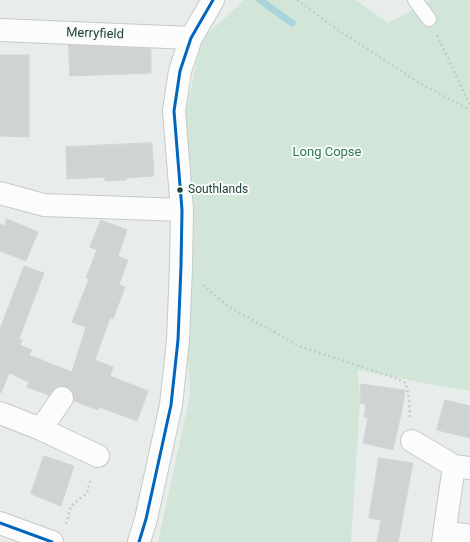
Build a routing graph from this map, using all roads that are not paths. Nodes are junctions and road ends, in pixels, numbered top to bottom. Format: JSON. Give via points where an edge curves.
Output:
{"nodes":[{"id":1,"x":213,"y":0,"type":"edge"},
{"id":2,"x":415,"y":0,"type":"edge"},
{"id":3,"x":429,"y":19,"type":"road end"},
{"id":4,"x":0,"y":30,"type":"edge"},
{"id":5,"x":191,"y":38,"type":"junction"},
{"id":6,"x":0,"y":193,"type":"edge"},
{"id":7,"x":182,"y":210,"type":"junction"},
{"id":8,"x":62,"y":398,"type":"dead end"},
{"id":9,"x":0,"y":413,"type":"edge"},
{"id":10,"x":41,"y":429,"type":"junction"},
{"id":11,"x":412,"y":441,"type":"road end"},
{"id":12,"x":98,"y":456,"type":"road end"},
{"id":13,"x":462,"y":467,"type":"edge"},
{"id":14,"x":0,"y":523,"type":"edge"},
{"id":15,"x":58,"y":535,"type":"edge"},
{"id":16,"x":470,"y":536,"type":"edge"},
{"id":17,"x":444,"y":537,"type":"edge"},
{"id":18,"x":139,"y":542,"type":"edge"}],
"edges":[{"from":1,"to":5,"type":"street"},
{"from":2,"to":3,"type":"lane"},
{"from":4,"to":5,"type":"street","name":"Merryfield"},
{"from":5,"to":7,"type":"street","via":[[180,71],[174,111]]},
{"from":6,"to":7,"type":"street","via":[[44,204]]},
{"from":7,"to":18,"type":"street","via":[[178,340],[171,405]]},
{"from":8,"to":10,"type":"street"},
{"from":9,"to":10,"type":"street"},
{"from":10,"to":12,"type":"street"},
{"from":11,"to":13,"type":"street"},
{"from":13,"to":17,"type":"street"},
{"from":14,"to":15,"type":"street"},
{"from":16,"to":17,"type":"street"}]}
